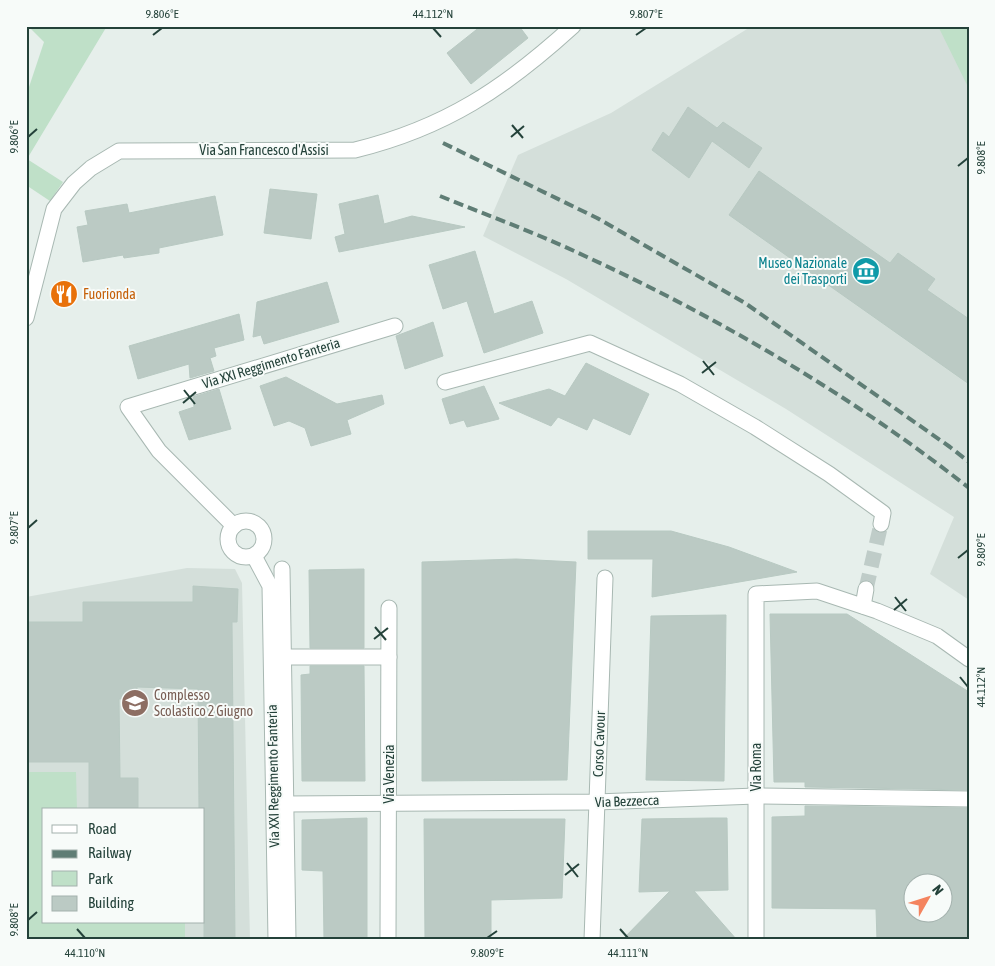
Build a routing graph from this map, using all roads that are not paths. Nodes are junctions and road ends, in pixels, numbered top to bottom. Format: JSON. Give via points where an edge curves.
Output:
{"nodes":[{"id":1,"x":573,"y":26,"type":"edge"},
{"id":2,"x":26,"y":318,"type":"edge"},
{"id":3,"x":394,"y":326,"type":"dead end"},
{"id":4,"x":445,"y":382,"type":"dead end"},
{"id":5,"x":880,"y":524,"type":"tunnel mouth"},
{"id":6,"x":234,"y":526,"type":"junction"},
{"id":7,"x":254,"y":556,"type":"junction"},
{"id":8,"x":282,"y":569,"type":"dead end"},
{"id":9,"x":604,"y":578,"type":"dead end"},
{"id":10,"x":866,"y":589,"type":"tunnel mouth"},
{"id":11,"x":863,"y":606,"type":"junction"},
{"id":12,"x":389,"y":608,"type":"dead end"},
{"id":13,"x":283,"y":656,"type":"junction"},
{"id":14,"x":389,"y":657,"type":"junction"},
{"id":15,"x":969,"y":659,"type":"edge"},
{"id":16,"x":756,"y":796,"type":"junction"},
{"id":17,"x":969,"y":799,"type":"edge"},
{"id":18,"x":596,"y":802,"type":"junction"},
{"id":19,"x":389,"y":803,"type":"junction"},
{"id":20,"x":285,"y":804,"type":"junction"},
{"id":21,"x":276,"y":940,"type":"edge"},
{"id":22,"x":288,"y":940,"type":"edge"},
{"id":23,"x":388,"y":940,"type":"edge"},
{"id":24,"x":592,"y":940,"type":"edge"},
{"id":25,"x":756,"y":940,"type":"edge"}],
"edges":[{"from":1,"to":2,"type":"street","name":"Via San Francesco d'Assisi","via":[[511,79],[469,107],[388,142],[355,150],[119,151],[74,183],[54,209]]},
{"from":3,"to":6,"type":"street","name":"Via XXI Reggimento Fanteria","via":[[128,407],[159,451]]},
{"from":4,"to":5,"type":"street","via":[[590,343],[680,384],[755,427],[883,513]]},
{"from":6,"to":7,"type":"street","via":[[228,540],[232,551],[242,557]]},
{"from":6,"to":7,"type":"street","via":[[248,520],[262,530],[265,536],[263,548]]},
{"from":7,"to":21,"type":"street","name":"Via XXI Reggimento Fanteria","via":[[270,586]]},
{"from":8,"to":13,"type":"street","name":"Via XXI Reggimento Fanteria"},
{"from":9,"to":18,"type":"street","name":"Corso Cavour"},
{"from":10,"to":11,"type":"street"},
{"from":11,"to":15,"type":"street","via":[[937,636]]},
{"from":11,"to":16,"type":"street","name":"Via Roma","via":[[817,592],[756,594]]},
{"from":12,"to":14,"type":"street","name":"Via Venezia"},
{"from":13,"to":14,"type":"street"},
{"from":13,"to":20,"type":"street","name":"Via XXI Reggimento Fanteria"},
{"from":14,"to":19,"type":"street","name":"Via Venezia"},
{"from":16,"to":17,"type":"street","name":"Via Bezzecca"},
{"from":16,"to":18,"type":"street","name":"Via Bezzecca"},
{"from":16,"to":25,"type":"street","name":"Via Roma"},
{"from":18,"to":19,"type":"street","name":"Via Bezzecca"},
{"from":18,"to":24,"type":"street","name":"Corso Cavour"},
{"from":19,"to":20,"type":"street","name":"Via Bezzecca"},
{"from":19,"to":23,"type":"street","name":"Via Venezia"},
{"from":20,"to":22,"type":"street","name":"Via XXI Reggimento Fanteria"}]}
